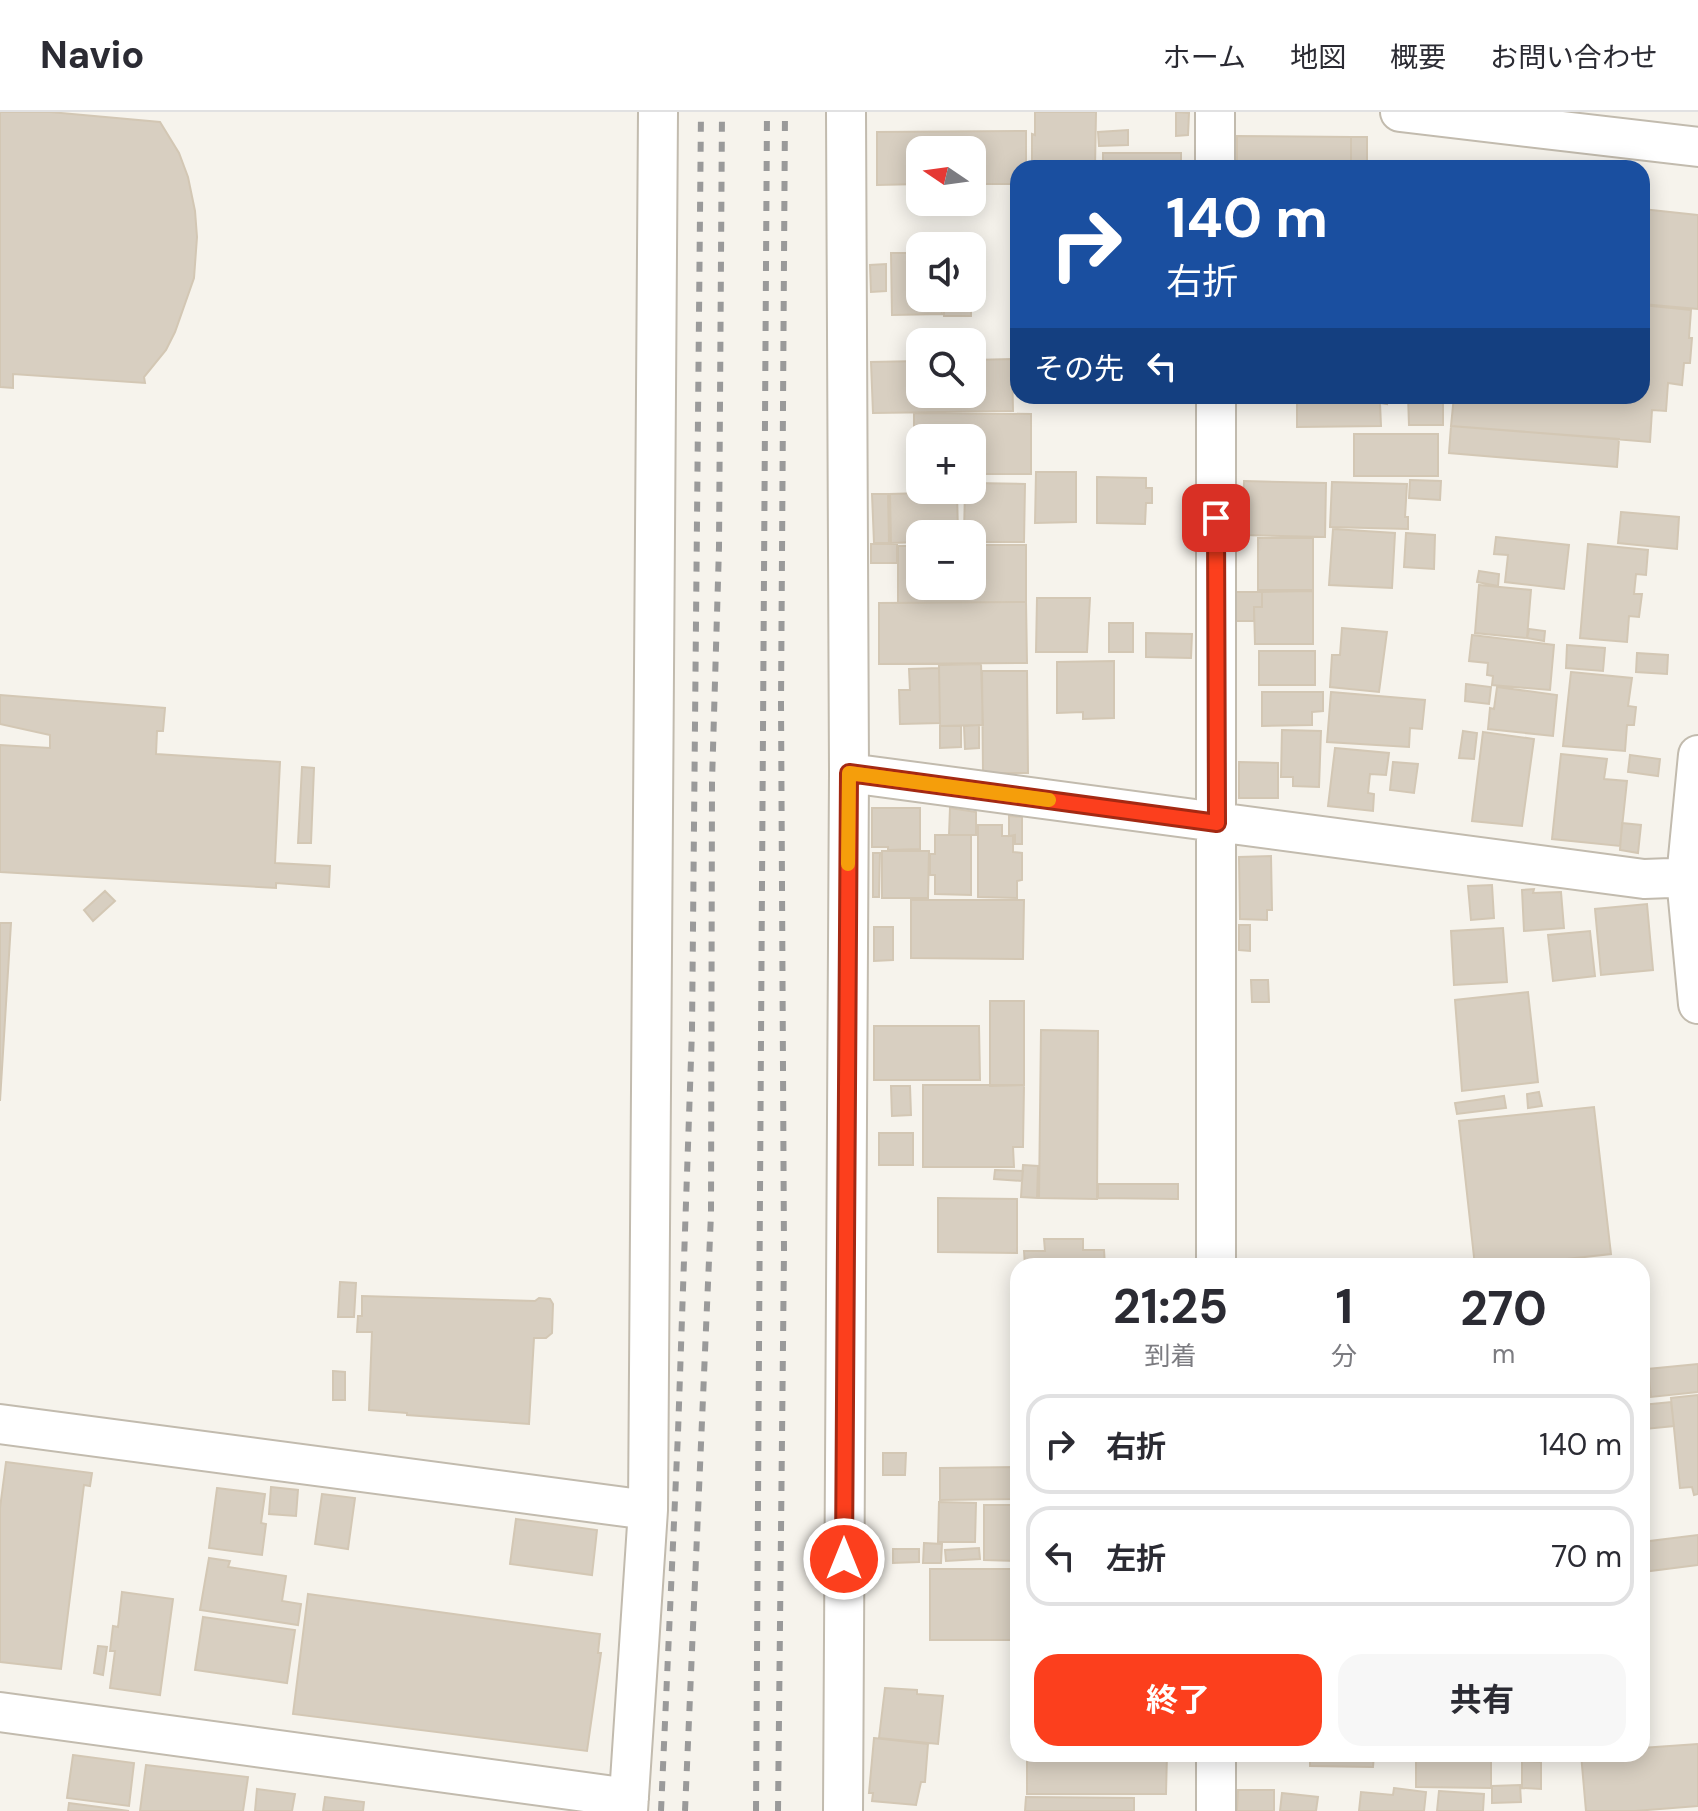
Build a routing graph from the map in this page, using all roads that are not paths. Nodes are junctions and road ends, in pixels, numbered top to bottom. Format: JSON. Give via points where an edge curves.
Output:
{"nodes":[{"id":1,"x":658,"y":112,"type":"edge"},
{"id":2,"x":846,"y":112,"type":"edge"},
{"id":3,"x":1215,"y":112,"type":"edge"},
{"id":4,"x":1400,"y":112,"type":"edge"},
{"id":5,"x":1698,"y":147,"type":"edge"},
{"id":6,"x":1215,"y":160,"type":"edge"},
{"id":7,"x":1216,"y":404,"type":"edge"},
{"id":8,"x":1698,"y":755,"type":"edge"},
{"id":9,"x":849,"y":773,"type":"junction"},
{"id":10,"x":1217,"y":823,"type":"junction"},
{"id":11,"x":1692,"y":878,"type":"edge"},
{"id":12,"x":1698,"y":1004,"type":"edge"},
{"id":13,"x":1216,"y":1258,"type":"edge"},
{"id":14,"x":0,"y":1424,"type":"edge"},
{"id":15,"x":648,"y":1510,"type":"junction"},
{"id":16,"x":0,"y":1712,"type":"edge"},
{"id":17,"x":1216,"y":1762,"type":"edge"},
{"id":18,"x":628,"y":1804,"type":"edge"},
{"id":19,"x":843,"y":1811,"type":"edge"},
{"id":20,"x":1216,"y":1811,"type":"edge"}],
"edges":[{"from":1,"to":15,"type":"street"},
{"from":2,"to":9,"type":"street"},
{"from":3,"to":6,"type":"street"},
{"from":4,"to":5,"type":"street"},
{"from":7,"to":10,"type":"street"},
{"from":8,"to":11,"type":"street"},
{"from":9,"to":10,"type":"street"},
{"from":9,"to":19,"type":"street"},
{"from":10,"to":11,"type":"street","via":[[1644,879]]},
{"from":10,"to":13,"type":"street"},
{"from":11,"to":12,"type":"street"},
{"from":14,"to":15,"type":"street"},
{"from":15,"to":18,"type":"street"},
{"from":16,"to":18,"type":"street"},
{"from":17,"to":20,"type":"street"}]}
